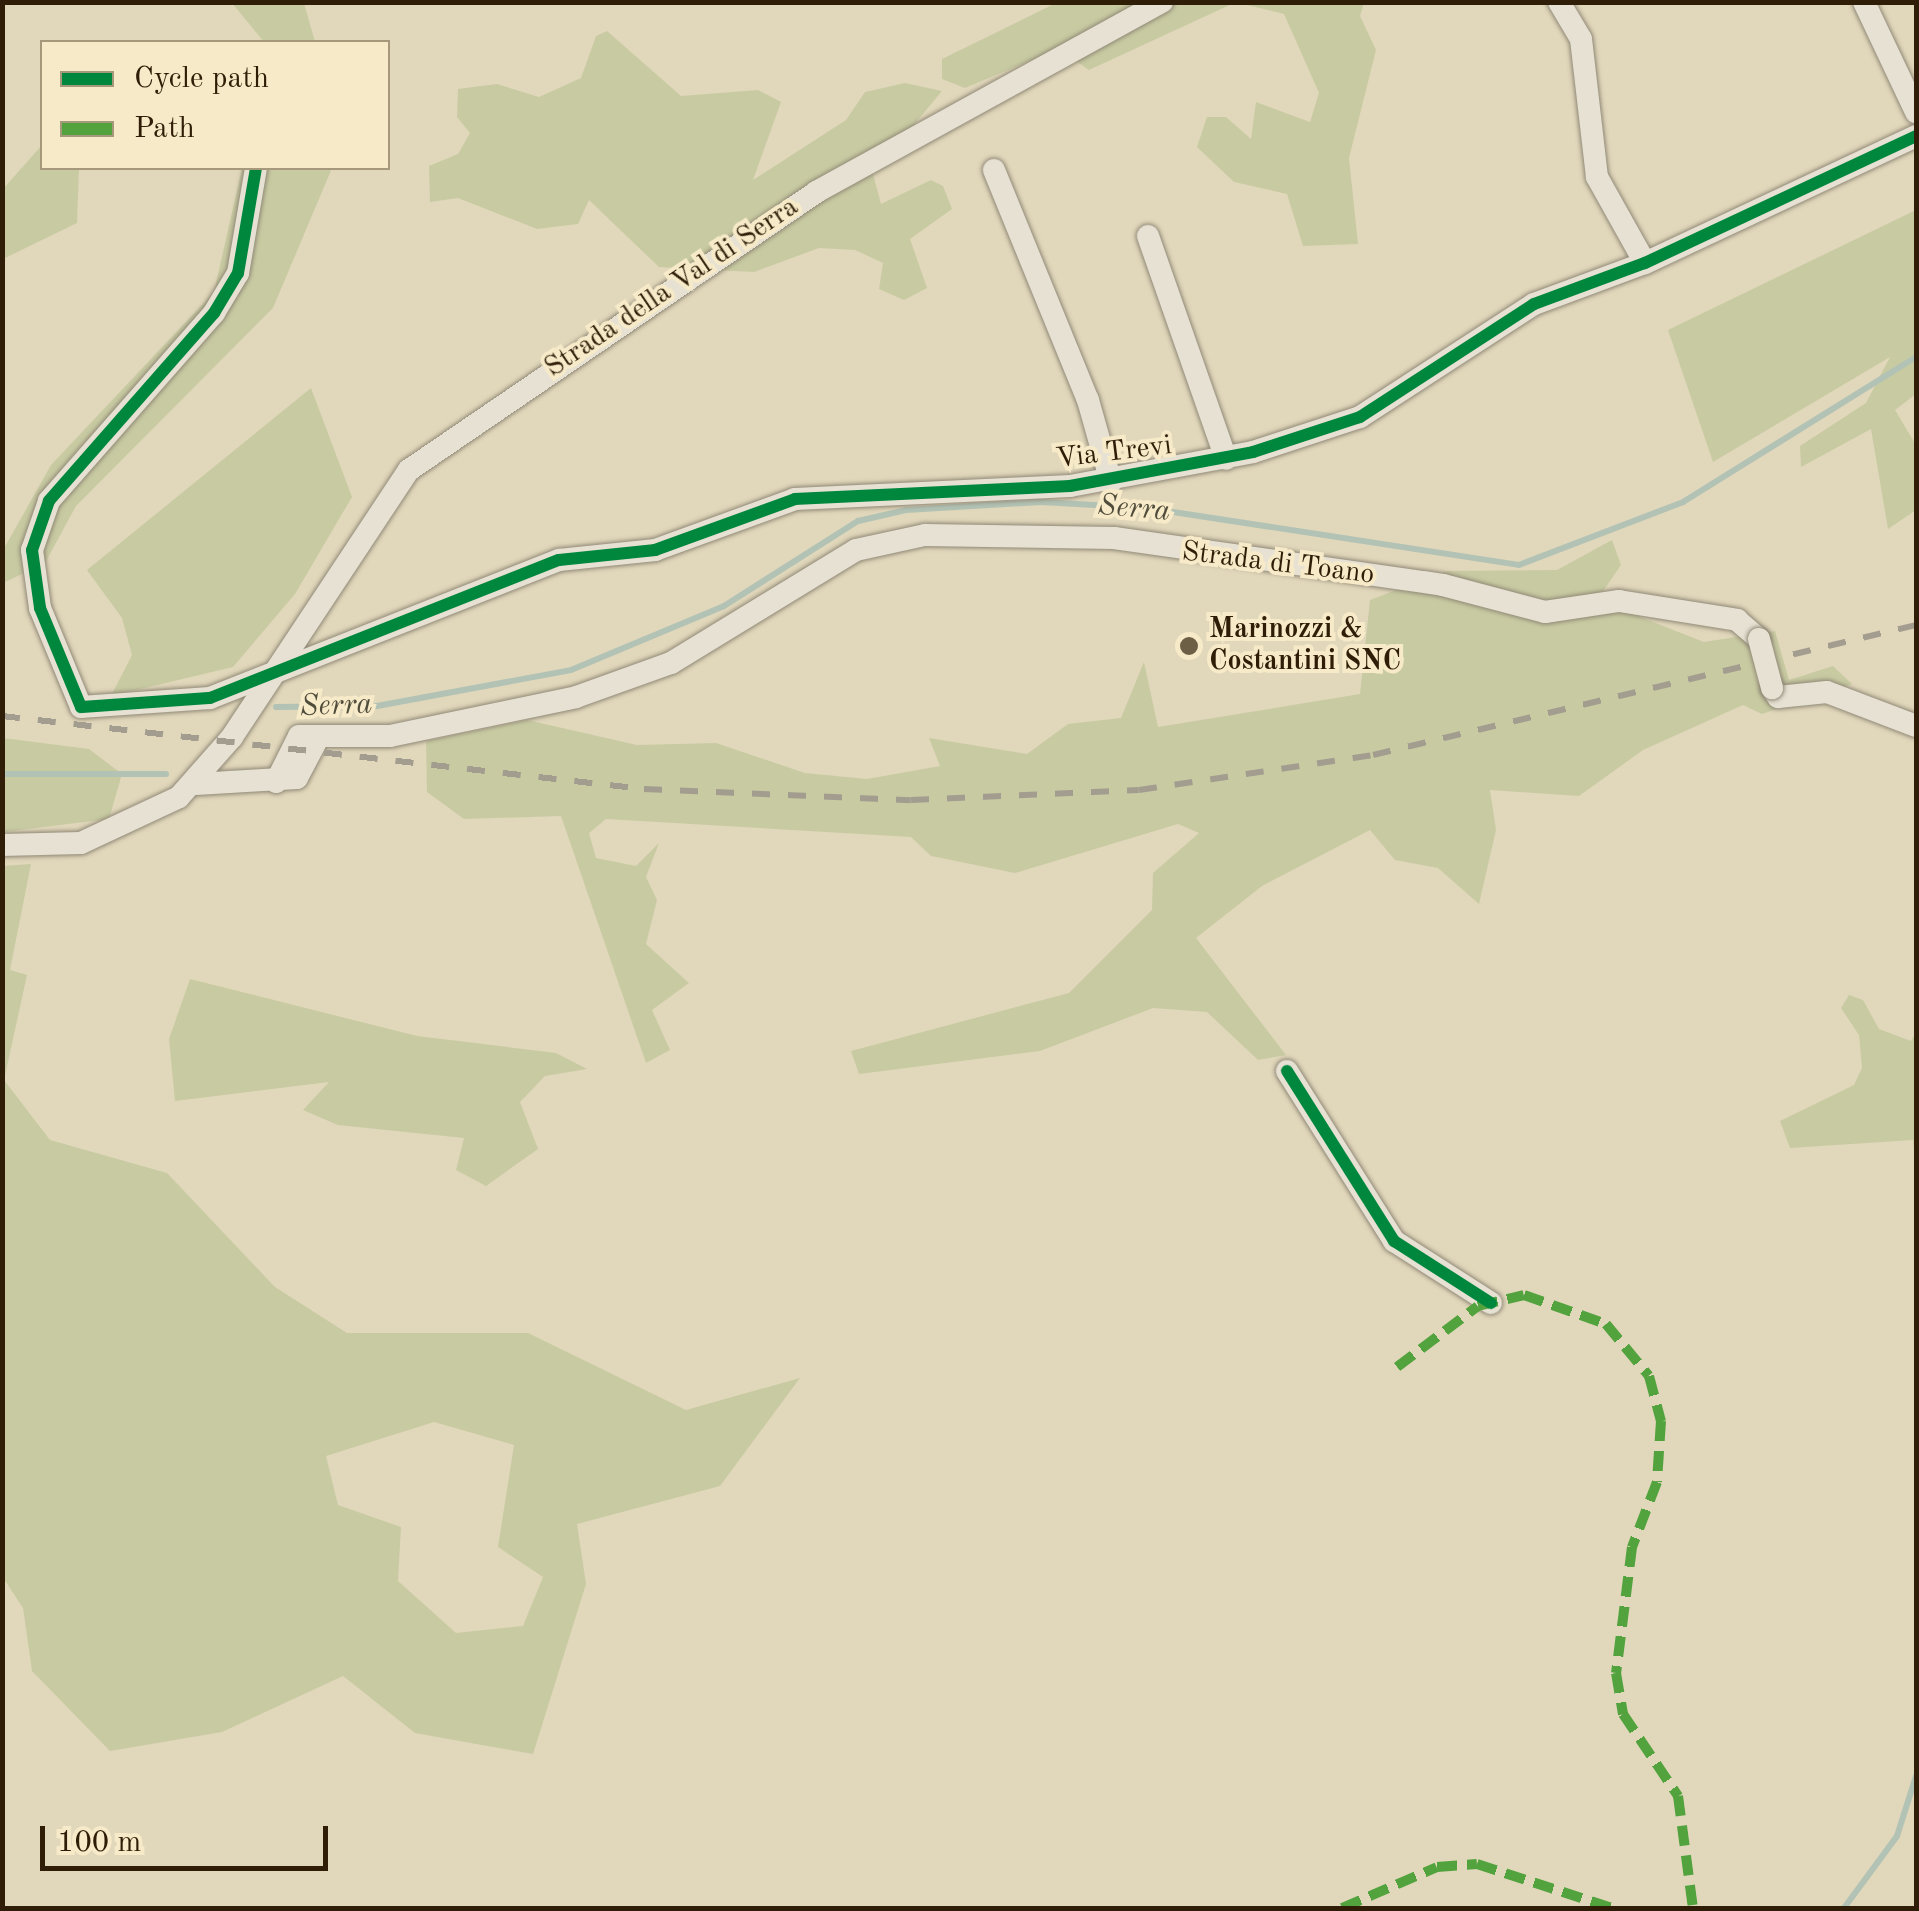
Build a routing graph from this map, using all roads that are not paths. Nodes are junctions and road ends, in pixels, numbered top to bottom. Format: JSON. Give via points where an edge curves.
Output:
{"nodes":[{"id":1,"x":1162,"y":2,"type":"edge"},
{"id":2,"x":1559,"y":2,"type":"edge"},
{"id":3,"x":1864,"y":2,"type":"edge"},
{"id":4,"x":1916,"y":112,"type":"edge"},
{"id":5,"x":1916,"y":136,"type":"edge"},
{"id":6,"x":256,"y":170,"type":"edge"},
{"id":7,"x":994,"y":170,"type":"dead end"},
{"id":8,"x":1148,"y":236,"type":"dead end"},
{"id":9,"x":1645,"y":263,"type":"junction"},
{"id":10,"x":1226,"y":459,"type":"junction"},
{"id":11,"x":1111,"y":482,"type":"junction"},
{"id":12,"x":274,"y":676,"type":"junction"},
{"id":13,"x":1916,"y":726,"type":"edge"},
{"id":14,"x":196,"y":784,"type":"junction"},
{"id":15,"x":2,"y":845,"type":"edge"},
{"id":16,"x":1287,"y":1071,"type":"dead end"},
{"id":17,"x":1491,"y":1303,"type":"dead end"}],
"edges":[{"from":1,"to":12,"type":"street","name":"Strada della Val di Serra","via":[[816,192],[409,470]]},
{"from":2,"to":9,"type":"street","via":[[1581,39],[1597,177]]},
{"from":3,"to":4,"type":"street"},
{"from":5,"to":9,"type":"street","name":"Via Trevi"},
{"from":6,"to":12,"type":"street","via":[[238,273],[214,313],[49,502],[32,550],[40,608],[81,707],[210,698]]},
{"from":7,"to":11,"type":"street","name":"Via Trevi","via":[[1088,400]]},
{"from":8,"to":10,"type":"street"},
{"from":9,"to":10,"type":"street","name":"Via Trevi","via":[[1534,304],[1360,417]]},
{"from":10,"to":11,"type":"street","name":"Via Trevi"},
{"from":11,"to":12,"type":"street","name":"Via Trevi","via":[[795,500],[655,550],[559,560]]},
{"from":12,"to":14,"type":"street","name":"Strada della Val di Serra"},
{"from":13,"to":14,"type":"street","name":"Strada di Toano","bridge":true,"via":[[1827,692],[1791,698],[1772,688],[1758,640],[1737,620],[1620,601],[1545,612],[1443,585],[1202,558],[1114,538],[924,536],[856,550],[671,663],[576,697],[390,736],[318,738],[304,772],[276,782]]},
{"from":14,"to":15,"type":"street","name":"Strada della Val di Serra","via":[[81,843]]},
{"from":16,"to":17,"type":"street","via":[[1394,1241]]}]}
